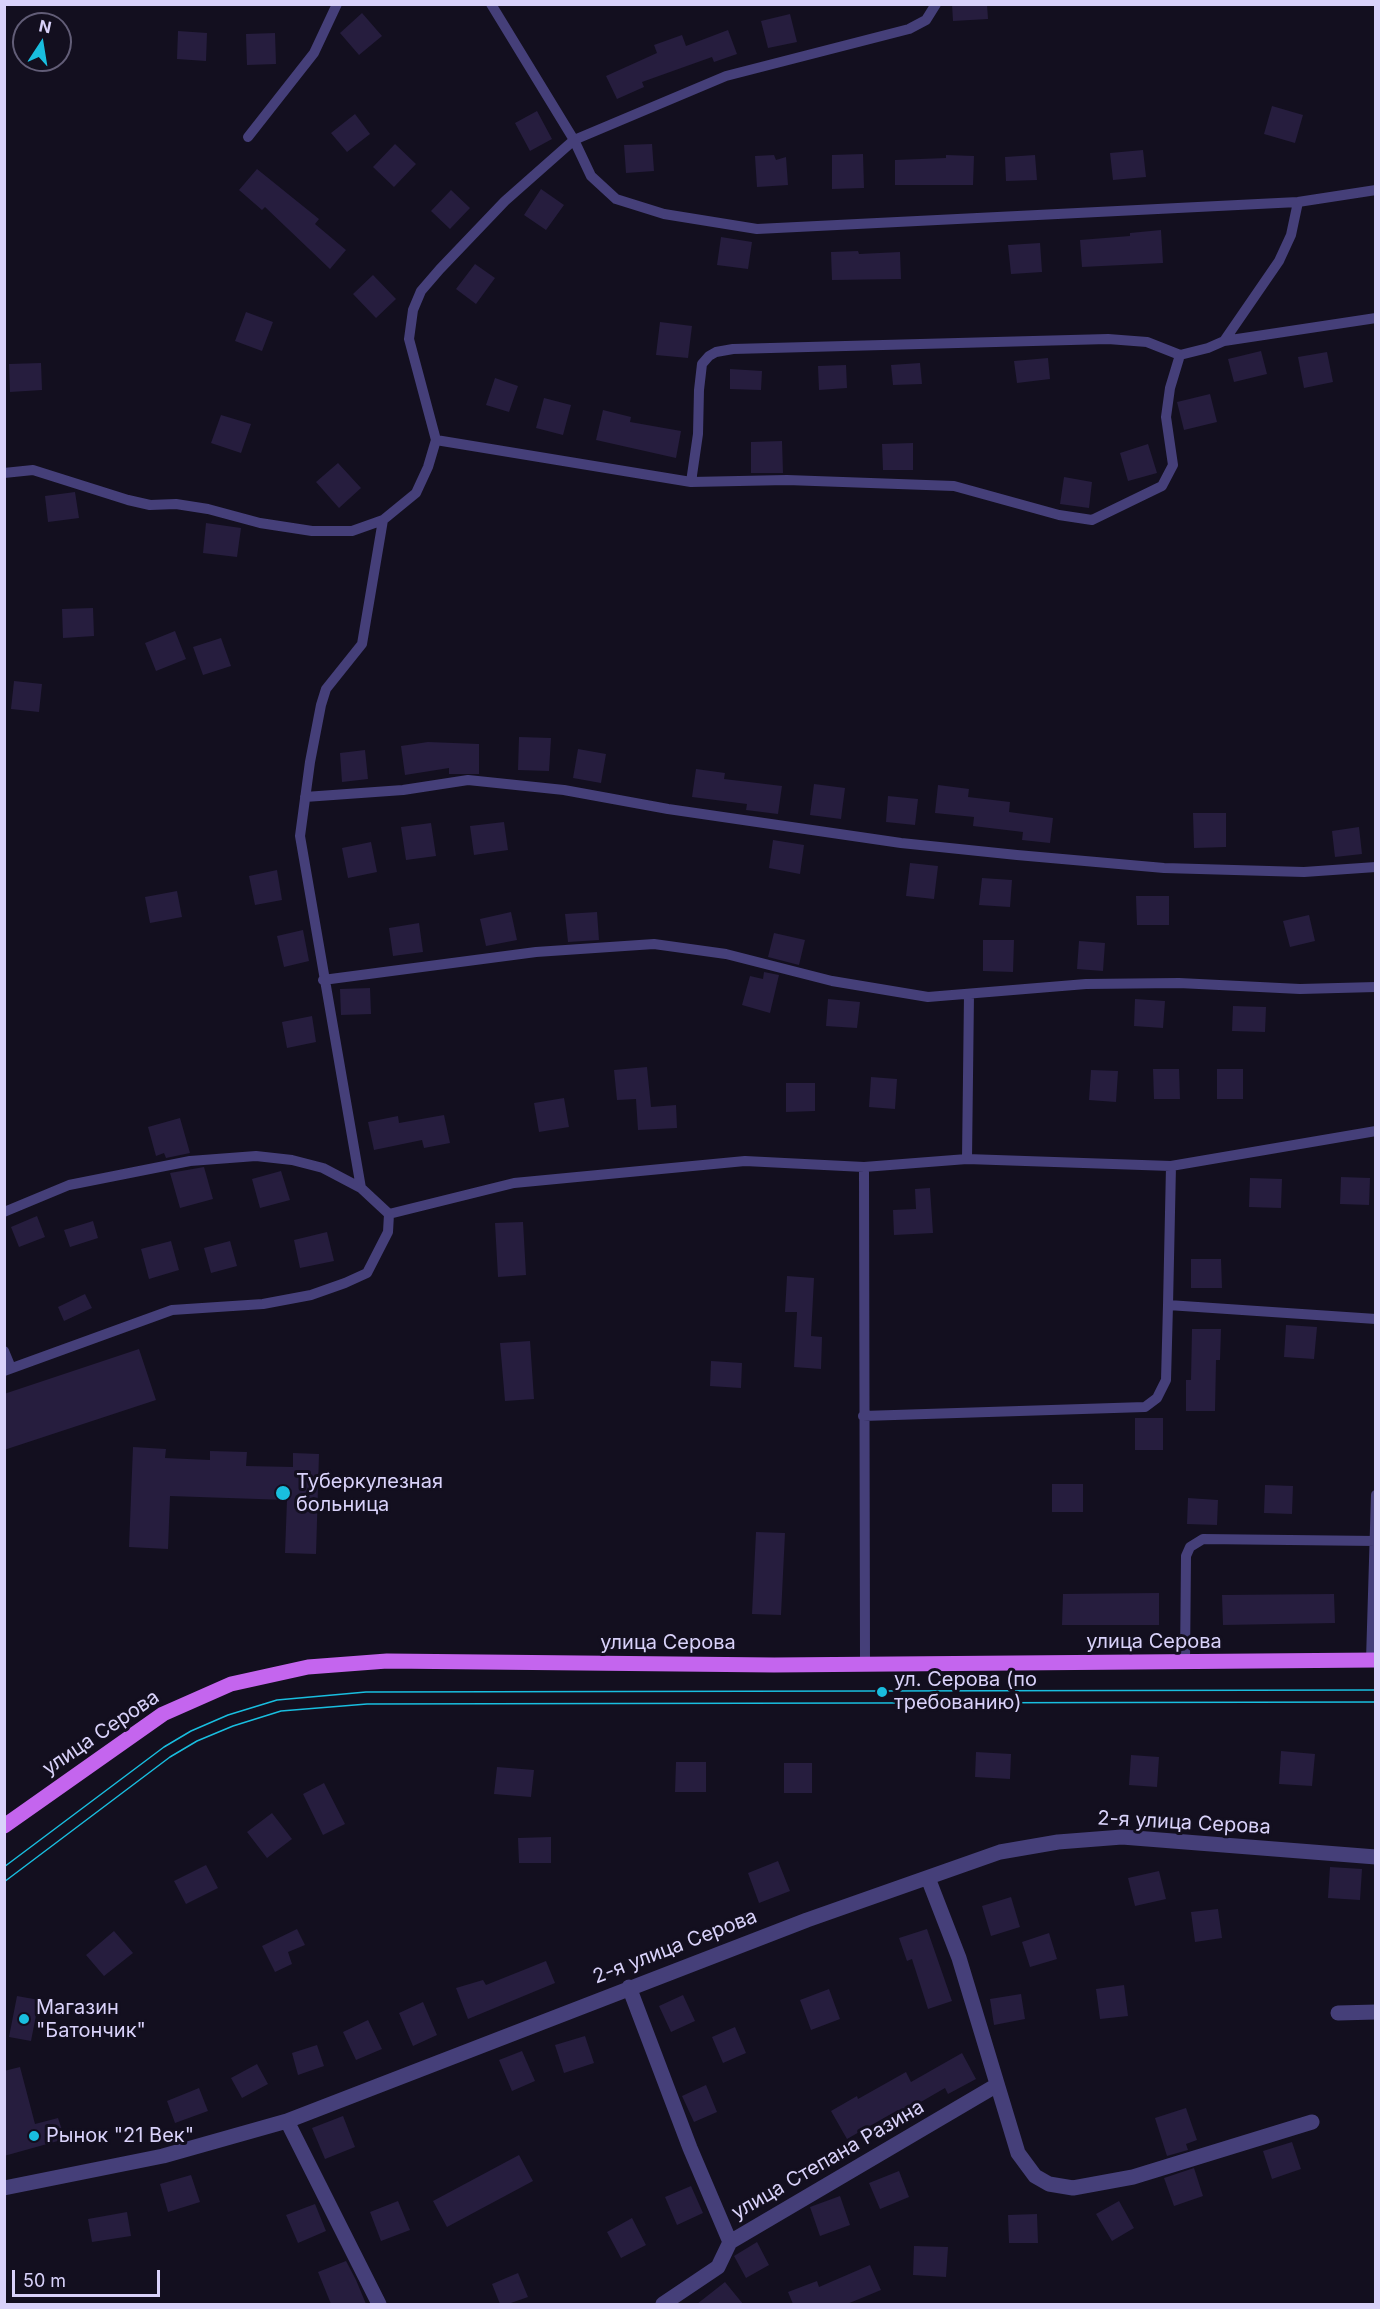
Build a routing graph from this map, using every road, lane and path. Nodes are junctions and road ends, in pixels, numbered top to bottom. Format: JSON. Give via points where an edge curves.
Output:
{"nodes":[{"id":1,"x":337,"y":4,"type":"edge"},
{"id":2,"x":491,"y":4,"type":"edge"},
{"id":3,"x":936,"y":4,"type":"edge"},
{"id":4,"x":249,"y":137,"type":"dead end"},
{"id":5,"x":574,"y":140,"type":"junction"},
{"id":6,"x":1376,"y":190,"type":"edge"},
{"id":7,"x":1298,"y":202,"type":"junction"},
{"id":8,"x":1376,"y":318,"type":"edge"},
{"id":9,"x":1224,"y":341,"type":"junction"},
{"id":10,"x":1180,"y":356,"type":"junction"},
{"id":11,"x":436,"y":440,"type":"junction"},
{"id":12,"x":4,"y":473,"type":"edge"},
{"id":13,"x":691,"y":482,"type":"junction"},
{"id":14,"x":383,"y":520,"type":"junction"},
{"id":15,"x":305,"y":797,"type":"junction"},
{"id":16,"x":1376,"y":867,"type":"edge"},
{"id":17,"x":323,"y":980,"type":"junction"},
{"id":18,"x":1376,"y":987,"type":"edge"},
{"id":19,"x":969,"y":994,"type":"junction"},
{"id":20,"x":1376,"y":1131,"type":"edge"},
{"id":21,"x":967,"y":1159,"type":"junction"},
{"id":22,"x":1171,"y":1166,"type":"junction"},
{"id":23,"x":864,"y":1167,"type":"junction"},
{"id":24,"x":361,"y":1188,"type":"junction"},
{"id":25,"x":4,"y":1212,"type":"edge"},
{"id":26,"x":389,"y":1214,"type":"junction"},
{"id":27,"x":1168,"y":1305,"type":"junction"},
{"id":28,"x":1376,"y":1319,"type":"edge"},
{"id":29,"x":4,"y":1351,"type":"edge"},
{"id":30,"x":8,"y":1370,"type":"edge"},
{"id":31,"x":863,"y":1416,"type":"junction"},
{"id":32,"x":1376,"y":1495,"type":"edge"},
{"id":33,"x":1375,"y":1541,"type":"edge"},
{"id":34,"x":1373,"y":1660,"type":"edge"},
{"id":35,"x":865,"y":1663,"type":"junction"},
{"id":36,"x":1185,"y":1663,"type":"junction"},
{"id":37,"x":4,"y":1826,"type":"edge"},
{"id":38,"x":1376,"y":1857,"type":"edge"},
{"id":39,"x":928,"y":1878,"type":"junction"},
{"id":40,"x":629,"y":1987,"type":"junction"},
{"id":41,"x":1376,"y":2012,"type":"edge"},
{"id":42,"x":1338,"y":2013,"type":"dead end"},
{"id":43,"x":997,"y":2085,"type":"junction"},
{"id":44,"x":287,"y":2121,"type":"junction"},
{"id":45,"x":1312,"y":2122,"type":"dead end"},
{"id":46,"x":4,"y":2188,"type":"edge"},
{"id":47,"x":730,"y":2241,"type":"junction"},
{"id":48,"x":379,"y":2304,"type":"edge"},
{"id":49,"x":663,"y":2304,"type":"edge"}],
"edges":[{"from":1,"to":4,"type":"lane","via":[[314,53]]},
{"from":2,"to":5,"type":"lane"},
{"from":3,"to":5,"type":"lane","via":[[926,20],[909,29],[726,76]]},
{"from":5,"to":7,"type":"lane","via":[[591,176],[616,199],[664,214],[757,229]]},
{"from":5,"to":11,"type":"lane","via":[[505,201],[421,291],[413,310],[409,339]]},
{"from":6,"to":7,"type":"lane"},
{"from":7,"to":9,"type":"lane","via":[[1291,235],[1279,261]]},
{"from":8,"to":9,"type":"lane"},
{"from":9,"to":10,"type":"lane"},
{"from":10,"to":13,"type":"lane","via":[[1147,342],[1108,339],[716,352],[702,364]]},
{"from":10,"to":13,"type":"lane","via":[[1166,417],[1173,465],[1162,486],[1092,520],[1059,515],[954,486],[787,480]]},
{"from":11,"to":13,"type":"lane"},
{"from":11,"to":14,"type":"lane","via":[[416,493]]},
{"from":12,"to":14,"type":"lane","via":[[33,470],[150,505],[208,509],[312,531],[352,531]]},
{"from":14,"to":15,"type":"lane","via":[[362,644],[326,689]]},
{"from":15,"to":16,"type":"lane","via":[[403,790],[468,780],[564,790],[901,843],[1017,855],[1176,868],[1304,872]]},
{"from":15,"to":17,"type":"lane","via":[[300,836]]},
{"from":17,"to":19,"type":"lane","via":[[536,952],[654,945],[726,954],[832,981],[928,997]]},
{"from":17,"to":24,"type":"lane"},
{"from":18,"to":19,"type":"lane","via":[[1086,984]]},
{"from":19,"to":21,"type":"lane"},
{"from":20,"to":22,"type":"lane"},
{"from":21,"to":22,"type":"lane"},
{"from":21,"to":23,"type":"lane"},
{"from":22,"to":27,"type":"lane"},
{"from":23,"to":26,"type":"lane","via":[[745,1161],[514,1183]]},
{"from":23,"to":31,"type":"lane"},
{"from":24,"to":25,"type":"lane","via":[[322,1168],[256,1156],[190,1161],[69,1185]]},
{"from":24,"to":26,"type":"lane"},
{"from":26,"to":30,"type":"lane","via":[[388,1232],[367,1273],[345,1283],[311,1295],[263,1304],[172,1310]]},
{"from":27,"to":28,"type":"lane"},
{"from":27,"to":31,"type":"lane","via":[[1166,1380],[1156,1398],[1145,1407]]},
{"from":29,"to":30,"type":"lane"},
{"from":31,"to":35,"type":"lane"},
{"from":32,"to":33,"type":"lane"},
{"from":33,"to":34,"type":"lane"},
{"from":33,"to":36,"type":"lane","via":[[1203,1539],[1190,1547],[1186,1556]]},
{"from":34,"to":36,"type":"main road","name":"улица Серова"},
{"from":35,"to":36,"type":"main road","name":"улица Серова"},
{"from":35,"to":37,"type":"main road","name":"улица Серова","via":[[387,1662],[268,1674],[231,1684],[163,1714]]},
{"from":38,"to":39,"type":"street","name":"2-я улица Серова","via":[[1101,1837],[1000,1852]]},
{"from":39,"to":40,"type":"street","name":"2-я улица Серова"},
{"from":39,"to":43,"type":"street","via":[[959,1958]]},
{"from":40,"to":44,"type":"street","name":"2-я улица Серова"},
{"from":40,"to":47,"type":"street"},
{"from":41,"to":42,"type":"street"},
{"from":43,"to":45,"type":"street","via":[[1025,2166],[1035,2176],[1060,2187],[1073,2188],[1160,2170]]},
{"from":43,"to":47,"type":"street","name":"улица Степана Разина"},
{"from":44,"to":46,"type":"street","name":"2-я улица Серова","via":[[163,2156]]},
{"from":44,"to":48,"type":"street"},
{"from":47,"to":49,"type":"street","name":"улица Степана Разина","via":[[718,2267]]}]}
